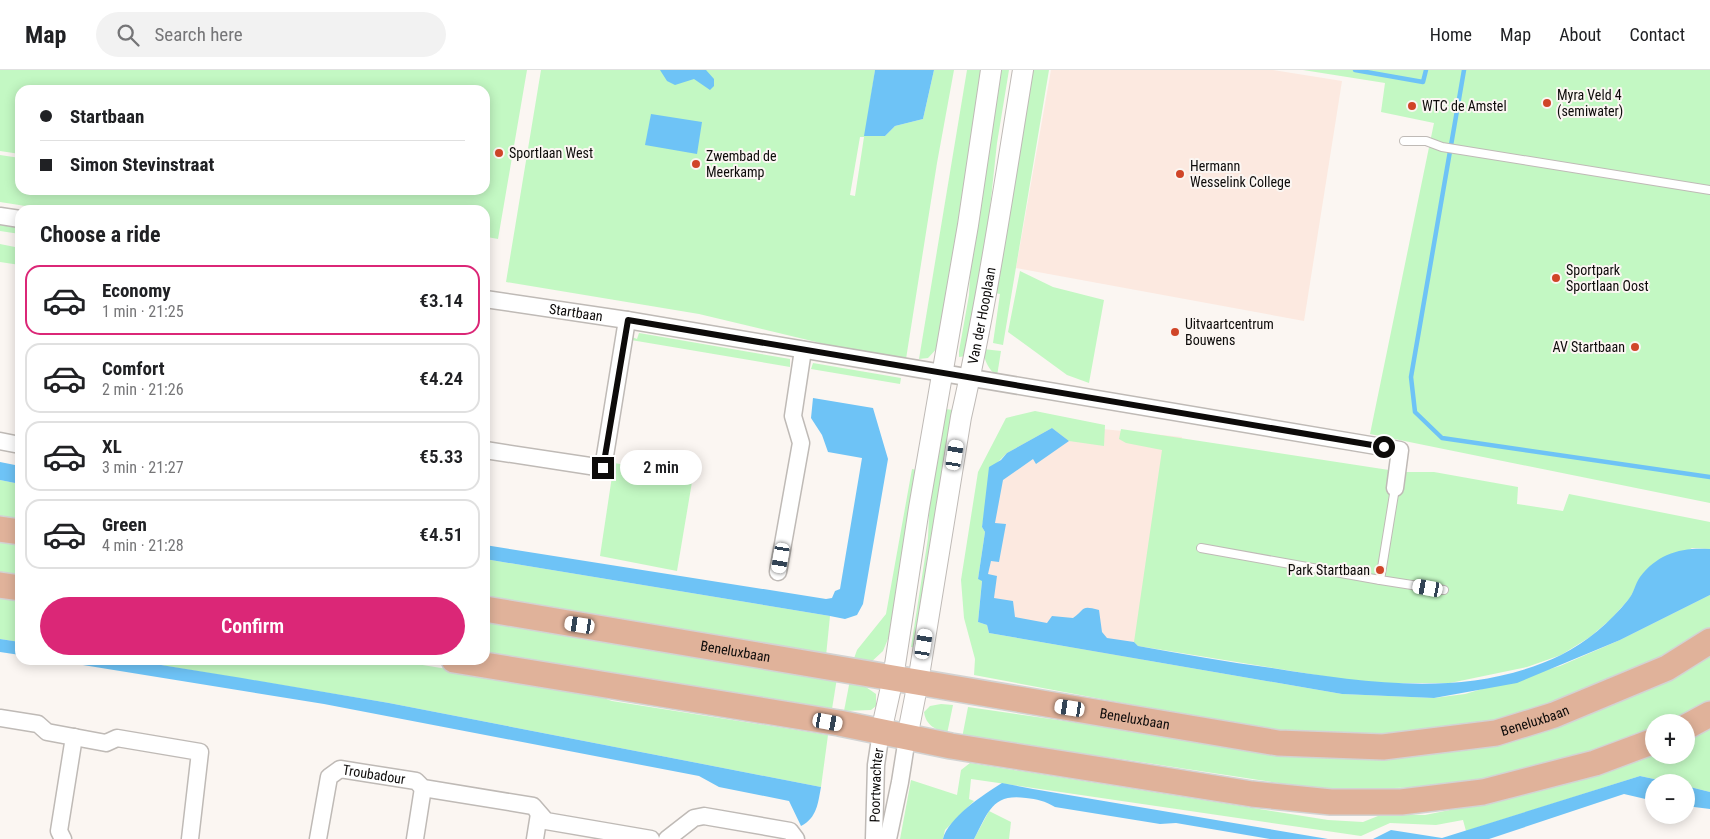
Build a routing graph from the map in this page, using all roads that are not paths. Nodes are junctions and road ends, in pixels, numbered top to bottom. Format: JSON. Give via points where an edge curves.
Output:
{"nodes":[{"id":1,"x":992,"y":70,"type":"edge"},
{"id":2,"x":1023,"y":70,"type":"edge"},
{"id":3,"x":1404,"y":141,"type":"dead end"},
{"id":4,"x":1710,"y":190,"type":"edge"},
{"id":5,"x":0,"y":216,"type":"edge"},
{"id":6,"x":15,"y":218,"type":"edge"},
{"id":7,"x":490,"y":300,"type":"edge"},
{"id":8,"x":628,"y":320,"type":"junction"},
{"id":9,"x":802,"y":350,"type":"junction"},
{"id":10,"x":943,"y":373,"type":"junction"},
{"id":11,"x":971,"y":378,"type":"junction"},
{"id":12,"x":0,"y":441,"type":"edge"},
{"id":13,"x":15,"y":444,"type":"edge"},
{"id":14,"x":490,"y":451,"type":"edge"},
{"id":15,"x":1395,"y":488,"type":"joint"},
{"id":16,"x":0,"y":529,"type":"edge"},
{"id":17,"x":15,"y":531,"type":"edge"},
{"id":18,"x":1201,"y":548,"type":"dead end"},
{"id":19,"x":778,"y":572,"type":"dead end"},
{"id":20,"x":1380,"y":580,"type":"junction"},
{"id":21,"x":0,"y":585,"type":"edge"},
{"id":22,"x":15,"y":587,"type":"edge"},
{"id":23,"x":1444,"y":590,"type":"dead end"},
{"id":24,"x":490,"y":611,"type":"edge"},
{"id":25,"x":1710,"y":642,"type":"edge"},
{"id":26,"x":484,"y":665,"type":"edge"},
{"id":27,"x":893,"y":678,"type":"junction"},
{"id":28,"x":918,"y":682,"type":"junction"},
{"id":29,"x":1710,"y":714,"type":"edge"},
{"id":30,"x":0,"y":718,"type":"edge"},
{"id":31,"x":1695,"y":722,"type":"edge"},
{"id":32,"x":881,"y":732,"type":"junction"},
{"id":33,"x":74,"y":737,"type":"junction"},
{"id":34,"x":906,"y":738,"type":"junction"},
{"id":35,"x":1645,"y":744,"type":"edge"},
{"id":36,"x":423,"y":788,"type":"junction"},
{"id":37,"x":539,"y":814,"type":"junction"},
{"id":38,"x":63,"y":839,"type":"edge"},
{"id":39,"x":190,"y":839,"type":"edge"},
{"id":40,"x":318,"y":839,"type":"edge"},
{"id":41,"x":415,"y":839,"type":"edge"},
{"id":42,"x":535,"y":839,"type":"edge"},
{"id":43,"x":651,"y":839,"type":"edge"},
{"id":44,"x":666,"y":839,"type":"edge"},
{"id":45,"x":796,"y":839,"type":"edge"},
{"id":46,"x":874,"y":839,"type":"edge"},
{"id":47,"x":888,"y":839,"type":"edge"}],
"edges":[{"from":1,"to":10,"type":"street","name":"Van der Hooplaan"},
{"from":2,"to":11,"type":"street","name":"Van der Hooplaan"},
{"from":3,"to":4,"type":"lane","via":[[1426,141],[1459,150]]},
{"from":5,"to":6,"type":"street"},
{"from":7,"to":8,"type":"street","name":"Startbaan"},
{"from":8,"to":9,"type":"street","name":"Startbaan"},
{"from":8,"to":14,"type":"street","via":[[603,468]]},
{"from":9,"to":10,"type":"street","name":"Startbaan"},
{"from":9,"to":19,"type":"street","via":[[793,416],[801,444]]},
{"from":10,"to":11,"type":"street","name":"Startbaan"},
{"from":10,"to":27,"type":"street","name":"Van der Hooplaan"},
{"from":11,"to":15,"type":"street","name":"Startbaan","via":[[1400,450]]},
{"from":11,"to":28,"type":"street","name":"Van der Hooplaan","via":[[961,417]]},
{"from":12,"to":13,"type":"street"},
{"from":15,"to":20,"type":"lane"},
{"from":16,"to":17,"type":"main road"},
{"from":18,"to":20,"type":"lane"},
{"from":20,"to":23,"type":"lane"},
{"from":21,"to":22,"type":"main road"},
{"from":24,"to":27,"type":"main road","name":"Beneluxbaan"},
{"from":25,"to":28,"type":"main road","name":"Beneluxbaan","via":[[1667,668],[1554,715],[1496,733],[1383,747],[1278,742]]},
{"from":26,"to":32,"type":"main road"},
{"from":27,"to":28,"type":"main road","name":"Beneluxbaan"},
{"from":27,"to":32,"type":"street","name":"Van der Hooplaan"},
{"from":28,"to":34,"type":"street","name":"Van der Hooplaan"},
{"from":29,"to":31,"type":"main road"},
{"from":30,"to":33,"type":"street","via":[[38,724],[47,732]]},
{"from":32,"to":34,"type":"main road"},
{"from":32,"to":46,"type":"street","name":"Poortwachter","via":[[876,764]]},
{"from":33,"to":38,"type":"street","via":[[59,831]]},
{"from":33,"to":39,"type":"street","via":[[106,743],[117,738],[200,752]]},
{"from":34,"to":35,"type":"main road","via":[[1252,794],[1331,802],[1401,802],[1483,792],[1595,763]]},
{"from":34,"to":47,"type":"street","name":"Poortwachter"},
{"from":36,"to":37,"type":"street","name":"Troubadour","via":[[532,806]]},
{"from":36,"to":40,"type":"street","name":"Troubadour","via":[[416,781],[340,769],[329,777]]},
{"from":36,"to":41,"type":"street","name":"Troubadour"},
{"from":37,"to":42,"type":"street"},
{"from":37,"to":43,"type":"street","name":"Troubadour","via":[[546,821]]},
{"from":44,"to":45,"type":"street","via":[[694,818],[704,816],[790,831]]}]}
